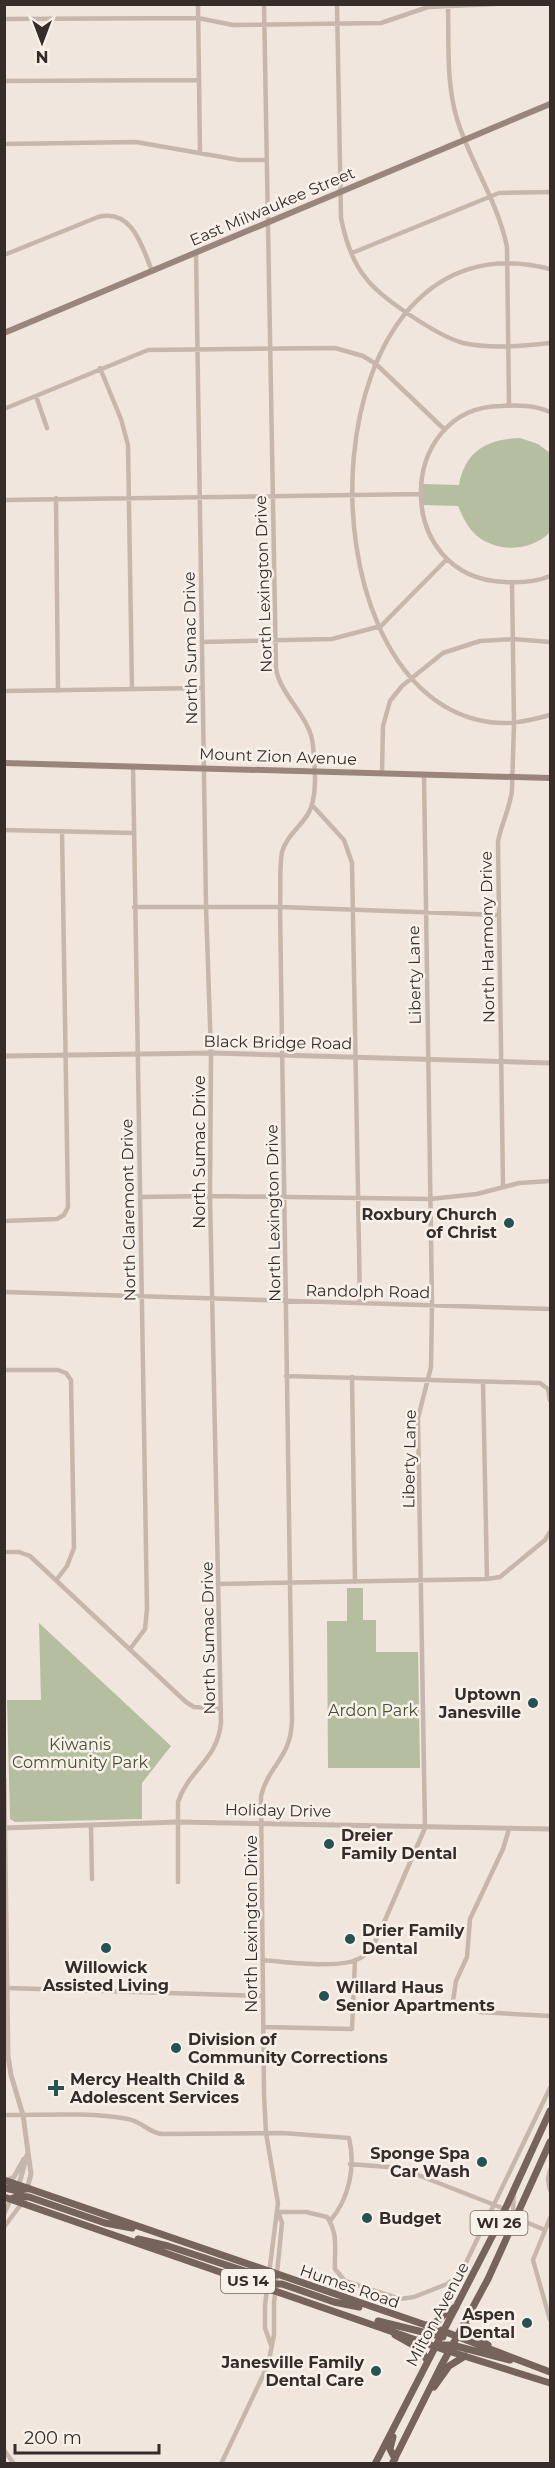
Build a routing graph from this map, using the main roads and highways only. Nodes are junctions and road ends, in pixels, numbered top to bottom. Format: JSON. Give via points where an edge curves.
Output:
{"nodes":[{"id":1,"x":550,"y":104,"type":"edge"},
{"id":2,"x":4,"y":333,"type":"edge"},
{"id":3,"x":4,"y":763,"type":"edge"},
{"id":4,"x":550,"y":777,"type":"edge"},
{"id":5,"x":550,"y":2111,"type":"edge"},
{"id":6,"x":550,"y":2142,"type":"edge"},
{"id":7,"x":5,"y":2183,"type":"edge"},
{"id":8,"x":8,"y":2198,"type":"edge"},
{"id":9,"x":23,"y":2200,"type":"junction"},
{"id":10,"x":143,"y":2229,"type":"junction"},
{"id":11,"x":117,"y":2236,"type":"junction"},
{"id":12,"x":269,"y":2275,"type":"junction"},
{"id":13,"x":276,"y":2287,"type":"junction"},
{"id":14,"x":456,"y":2307,"type":"junction"},
{"id":15,"x":376,"y":2309,"type":"junction"},
{"id":16,"x":363,"y":2320,"type":"junction"},
{"id":17,"x":465,"y":2323,"type":"junction"},
{"id":18,"x":422,"y":2324,"type":"junction"},
{"id":19,"x":380,"y":2326,"type":"junction"},
{"id":20,"x":441,"y":2334,"type":"junction"},
{"id":21,"x":457,"y":2337,"type":"junction"},
{"id":22,"x":435,"y":2346,"type":"junction"},
{"id":23,"x":451,"y":2348,"type":"junction"},
{"id":24,"x":504,"y":2353,"type":"junction"},
{"id":25,"x":465,"y":2356,"type":"junction"},
{"id":26,"x":427,"y":2360,"type":"junction"},
{"id":27,"x":528,"y":2363,"type":"junction"},
{"id":28,"x":550,"y":2372,"type":"edge"},
{"id":29,"x":550,"y":2383,"type":"edge"},
{"id":30,"x":408,"y":2398,"type":"junction"},
{"id":31,"x":421,"y":2406,"type":"junction"},
{"id":32,"x":394,"y":2461,"type":"edge"},
{"id":33,"x":375,"y":2463,"type":"edge"}],
"edges":[{"from":1,"to":2,"type":"main road","name":"East Milwaukee Street"},
{"from":3,"to":4,"type":"main road","name":"Mount Zion Avenue"},
{"from":5,"to":14,"type":"main road","name":"Milton Avenue","number":"WI 26"},
{"from":6,"to":17,"type":"main road","name":"Milton Avenue","number":"WI 26"},
{"from":7,"to":10,"type":"main road","name":"Humes Road","number":"US 14"},
{"from":8,"to":9,"type":"main road","via":[[18,2196]]},
{"from":9,"to":10,"type":"main road","via":[[108,2224]]},
{"from":9,"to":11,"type":"main road","number":"US 14"},
{"from":10,"to":12,"type":"main road","name":"Humes Road","number":"US 14"},
{"from":11,"to":12,"type":"main road","via":[[165,2245]]},
{"from":11,"to":13,"type":"main road","number":"US 14","via":[[266,2288]]},
{"from":12,"to":15,"type":"main road","name":"Humes Road","number":"US 14"},
{"from":13,"to":15,"type":"main road"},
{"from":13,"to":16,"type":"main road","name":"Humes Road","number":"US 14"},
{"from":14,"to":18,"type":"main road","via":[[448,2310],[438,2323]]},
{"from":14,"to":20,"type":"main road","name":"Milton Avenue","number":"WI 26"},
{"from":15,"to":18,"type":"main road","name":"Humes Road","number":"US 14"},
{"from":16,"to":19,"type":"main road","name":"Humes Road","number":"US 14"},
{"from":16,"to":20,"type":"main road"},
{"from":17,"to":21,"type":"main road","name":"Milton Avenue","number":"WI 26"},
{"from":17,"to":24,"type":"main road","via":[[477,2337]]},
{"from":18,"to":20,"type":"main road","name":"Humes Road","number":"US 14"},
{"from":19,"to":22,"type":"main road","name":"Humes Road","number":"US 14"},
{"from":19,"to":26,"type":"main road","via":[[419,2348]]},
{"from":20,"to":21,"type":"main road","name":"Humes Road","number":"US 14"},
{"from":20,"to":22,"type":"main road","name":"Milton Avenue","number":"WI 26"},
{"from":21,"to":23,"type":"main road","name":"Milton Avenue","number":"WI 26"},
{"from":21,"to":24,"type":"main road","name":"Humes Road","number":"US 14"},
{"from":22,"to":23,"type":"main road"},
{"from":22,"to":26,"type":"main road","name":"Milton Avenue","number":"WI 26"},
{"from":23,"to":25,"type":"main road"},
{"from":23,"to":27,"type":"main road"},
{"from":23,"to":31,"type":"main road","name":"Milton Avenue","number":"WI 26"},
{"from":24,"to":27,"type":"main road","name":"Humes Road","number":"US 14"},
{"from":25,"to":29,"type":"main road"},
{"from":25,"to":31,"type":"main road","via":[[450,2366]]},
{"from":26,"to":30,"type":"main road","name":"Milton Avenue","number":"WI 26"},
{"from":27,"to":28,"type":"main road","name":"Humes Road","number":"US 14"},
{"from":30,"to":32,"type":"main road","via":[[390,2445]]},
{"from":30,"to":33,"type":"main road","name":"Milton Avenue","number":"WI 26"},
{"from":31,"to":32,"type":"main road","name":"Milton Avenue","number":"WI 26"}]}
